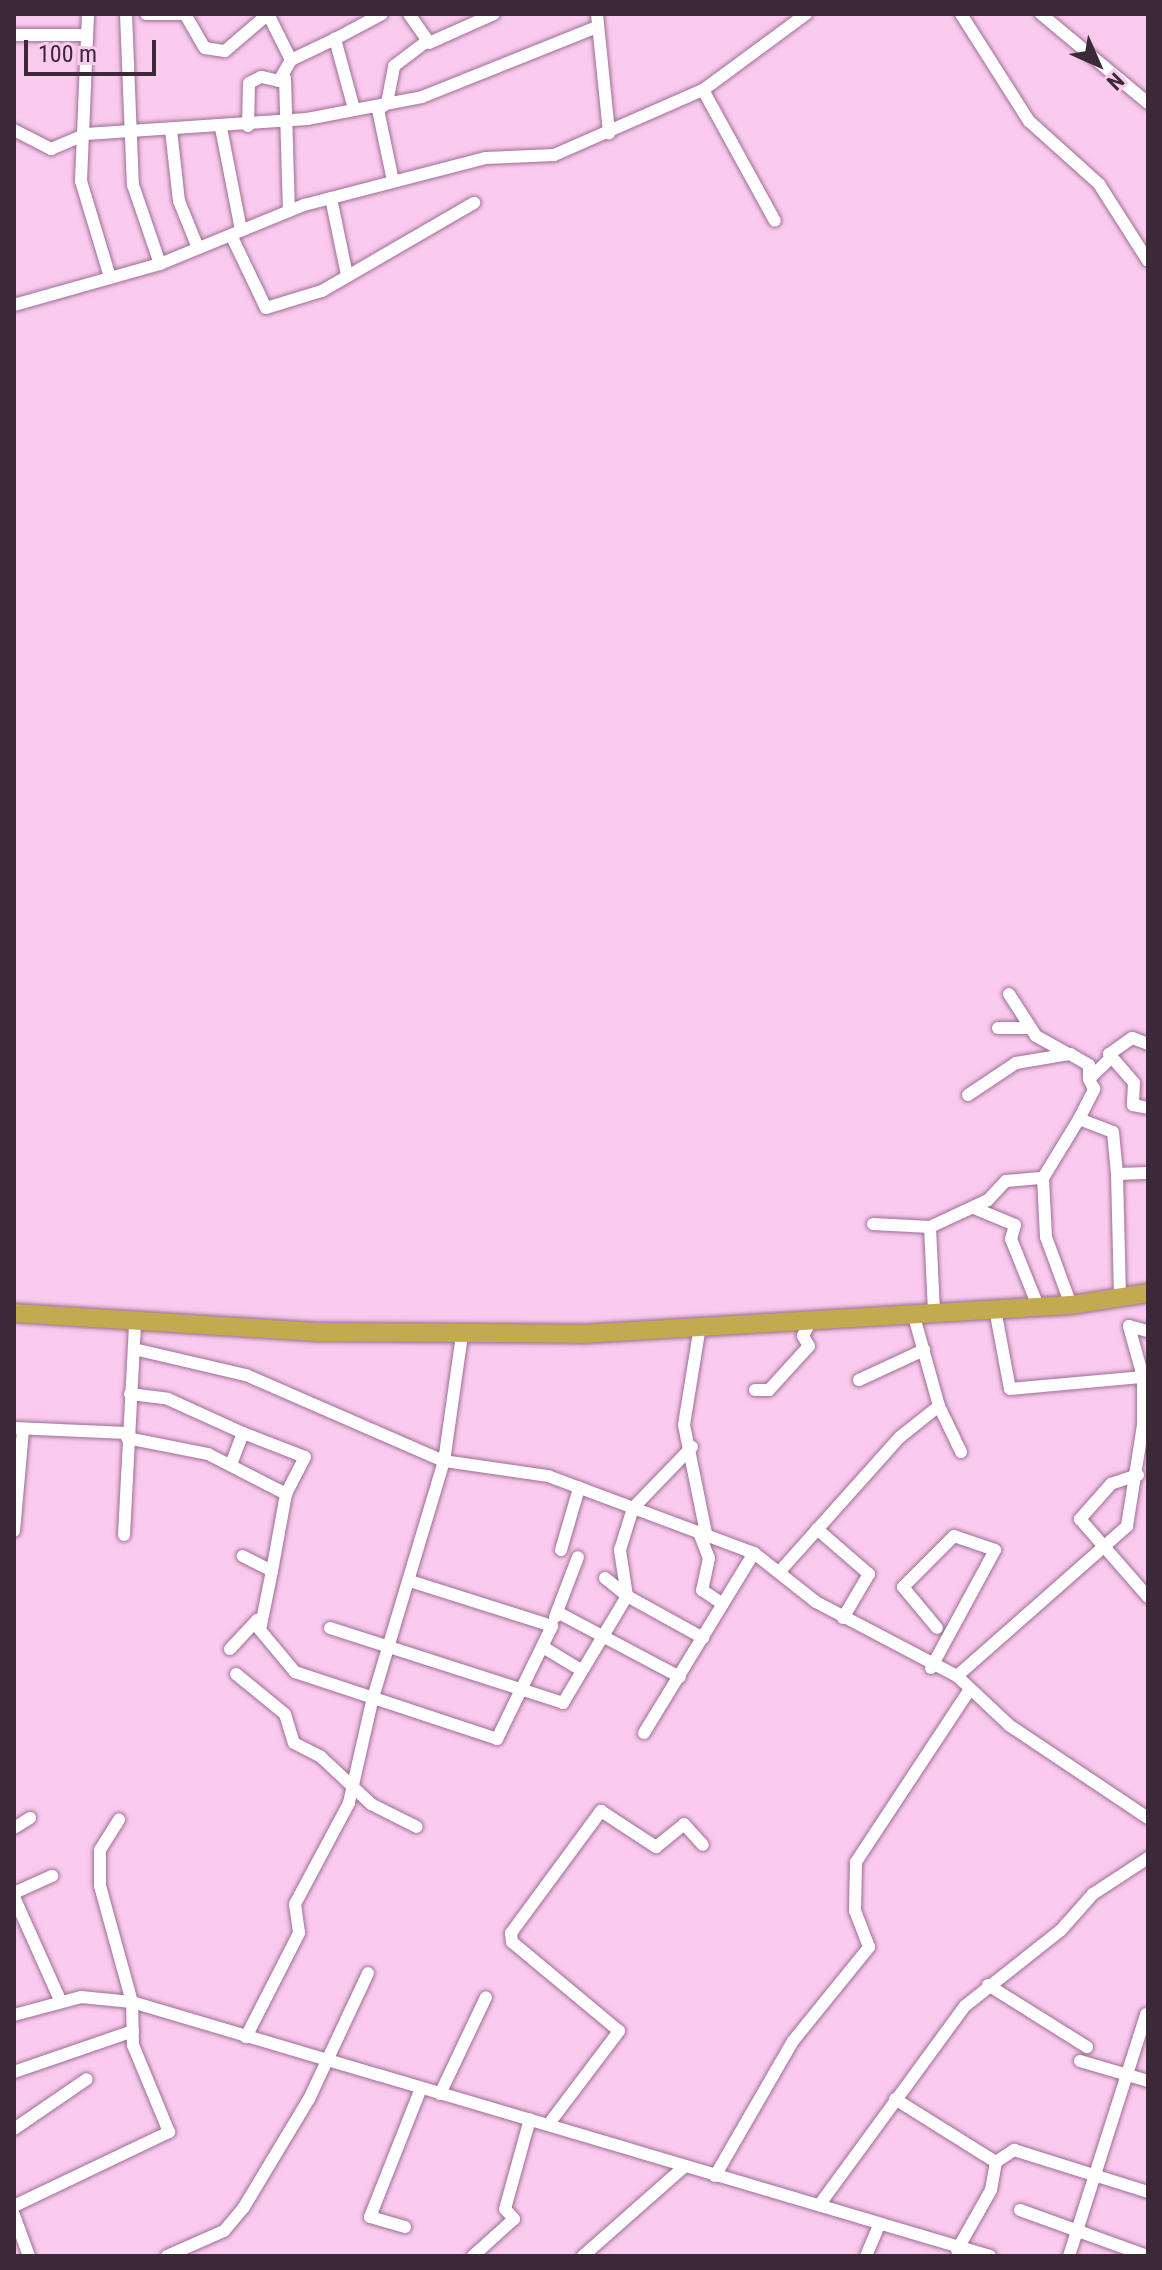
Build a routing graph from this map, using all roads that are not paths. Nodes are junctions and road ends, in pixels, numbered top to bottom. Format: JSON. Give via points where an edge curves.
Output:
{"nodes":[{"id":1,"x":88,"y":14,"type":"edge"},
{"id":2,"x":126,"y":14,"type":"edge"},
{"id":3,"x":146,"y":14,"type":"edge"},
{"id":4,"x":185,"y":14,"type":"edge"},
{"id":5,"x":382,"y":14,"type":"edge"},
{"id":6,"x":409,"y":14,"type":"edge"},
{"id":7,"x":494,"y":14,"type":"edge"},
{"id":8,"x":806,"y":14,"type":"edge"},
{"id":9,"x":961,"y":14,"type":"edge"},
{"id":10,"x":1041,"y":14,"type":"edge"},
{"id":11,"x":597,"y":20,"type":"edge"},
{"id":12,"x":14,"y":35,"type":"edge"},
{"id":13,"x":87,"y":35,"type":"junction"},
{"id":14,"x":335,"y":39,"type":"junction"},
{"id":15,"x":425,"y":43,"type":"junction"},
{"id":16,"x":291,"y":60,"type":"junction"},
{"id":17,"x":285,"y":78,"type":"junction"},
{"id":18,"x":703,"y":90,"type":"junction"},
{"id":19,"x":387,"y":103,"type":"junction"},
{"id":20,"x":1148,"y":103,"type":"edge"},
{"id":21,"x":354,"y":109,"type":"junction"},
{"id":22,"x":283,"y":123,"type":"junction"},
{"id":23,"x":248,"y":126,"type":"junction"},
{"id":24,"x":221,"y":128,"type":"junction"},
{"id":25,"x":14,"y":130,"type":"edge"},
{"id":26,"x":171,"y":130,"type":"junction"},
{"id":27,"x":129,"y":132,"type":"junction"},
{"id":28,"x":609,"y":133,"type":"junction"},
{"id":29,"x":86,"y":134,"type":"junction"},
{"id":30,"x":393,"y":181,"type":"junction"},
{"id":31,"x":331,"y":198,"type":"junction"},
{"id":32,"x":474,"y":203,"type":"dead end"},
{"id":33,"x":289,"y":211,"type":"junction"},
{"id":34,"x":775,"y":221,"type":"dead end"},
{"id":35,"x":236,"y":232,"type":"junction"},
{"id":36,"x":198,"y":248,"type":"junction"},
{"id":37,"x":1148,"y":261,"type":"edge"},
{"id":38,"x":160,"y":264,"type":"junction"},
{"id":39,"x":347,"y":275,"type":"junction"},
{"id":40,"x":110,"y":277,"type":"junction"},
{"id":41,"x":15,"y":302,"type":"edge"},
{"id":42,"x":1009,"y":994,"type":"dead end"},
{"id":43,"x":998,"y":1028,"type":"dead end"},
{"id":44,"x":1028,"y":1028,"type":"junction"},
{"id":45,"x":1148,"y":1044,"type":"edge"},
{"id":46,"x":1070,"y":1054,"type":"junction"},
{"id":47,"x":1109,"y":1060,"type":"junction"},
{"id":48,"x":1089,"y":1079,"type":"junction"},
{"id":49,"x":968,"y":1095,"type":"dead end"},
{"id":50,"x":1147,"y":1104,"type":"edge"},
{"id":51,"x":1079,"y":1119,"type":"junction"},
{"id":52,"x":1148,"y":1173,"type":"edge"},
{"id":53,"x":1117,"y":1174,"type":"junction"},
{"id":54,"x":1043,"y":1178,"type":"junction"},
{"id":55,"x":974,"y":1208,"type":"junction"},
{"id":56,"x":873,"y":1224,"type":"dead end"},
{"id":57,"x":930,"y":1227,"type":"junction"},
{"id":58,"x":1148,"y":1293,"type":"edge"},
{"id":59,"x":1120,"y":1298,"type":"junction"},
{"id":60,"x":1071,"y":1305,"type":"junction"},
{"id":61,"x":1038,"y":1306,"type":"junction"},
{"id":62,"x":995,"y":1309,"type":"junction"},
{"id":63,"x":14,"y":1313,"type":"edge"},
{"id":64,"x":913,"y":1313,"type":"junction"},
{"id":65,"x":934,"y":1313,"type":"junction"},
{"id":66,"x":811,"y":1320,"type":"junction"},
{"id":67,"x":135,"y":1324,"type":"junction"},
{"id":68,"x":700,"y":1326,"type":"junction"},
{"id":69,"x":1148,"y":1331,"type":"edge"},
{"id":70,"x":462,"y":1335,"type":"junction"},
{"id":71,"x":134,"y":1349,"type":"junction"},
{"id":72,"x":924,"y":1350,"type":"junction"},
{"id":73,"x":1143,"y":1377,"type":"junction"},
{"id":74,"x":859,"y":1380,"type":"dead end"},
{"id":75,"x":755,"y":1390,"type":"dead end"},
{"id":76,"x":130,"y":1394,"type":"junction"},
{"id":77,"x":939,"y":1406,"type":"junction"},
{"id":78,"x":1146,"y":1418,"type":"edge"},
{"id":79,"x":19,"y":1429,"type":"edge"},
{"id":80,"x":243,"y":1433,"type":"junction"},
{"id":81,"x":127,"y":1435,"type":"junction"},
{"id":82,"x":692,"y":1447,"type":"junction"},
{"id":83,"x":961,"y":1452,"type":"dead end"},
{"id":84,"x":444,"y":1461,"type":"junction"},
{"id":85,"x":231,"y":1465,"type":"junction"},
{"id":86,"x":1138,"y":1475,"type":"junction"},
{"id":87,"x":579,"y":1488,"type":"junction"},
{"id":88,"x":286,"y":1494,"type":"junction"},
{"id":89,"x":633,"y":1508,"type":"junction"},
{"id":90,"x":817,"y":1529,"type":"junction"},
{"id":91,"x":14,"y":1531,"type":"edge"},
{"id":92,"x":124,"y":1535,"type":"dead end"},
{"id":93,"x":704,"y":1536,"type":"junction"},
{"id":94,"x":1103,"y":1547,"type":"junction"},
{"id":95,"x":561,"y":1550,"type":"dead end"},
{"id":96,"x":754,"y":1553,"type":"junction"},
{"id":97,"x":243,"y":1556,"type":"dead end"},
{"id":98,"x":578,"y":1557,"type":"dead end"},
{"id":99,"x":781,"y":1570,"type":"junction"},
{"id":100,"x":272,"y":1571,"type":"junction"},
{"id":101,"x":605,"y":1578,"type":"dead end"},
{"id":102,"x":410,"y":1581,"type":"junction"},
{"id":103,"x":627,"y":1596,"type":"junction"},
{"id":104,"x":1148,"y":1597,"type":"edge"},
{"id":105,"x":723,"y":1604,"type":"junction"},
{"id":106,"x":557,"y":1612,"type":"junction"},
{"id":107,"x":843,"y":1618,"type":"junction"},
{"id":108,"x":257,"y":1620,"type":"junction"},
{"id":109,"x":552,"y":1626,"type":"junction"},
{"id":110,"x":330,"y":1628,"type":"dead end"},
{"id":111,"x":937,"y":1628,"type":"dead end"},
{"id":112,"x":604,"y":1636,"type":"junction"},
{"id":113,"x":703,"y":1638,"type":"junction"},
{"id":114,"x":392,"y":1643,"type":"junction"},
{"id":115,"x":543,"y":1647,"type":"junction"},
{"id":116,"x":230,"y":1649,"type":"dead end"},
{"id":117,"x":931,"y":1668,"type":"junction"},
{"id":118,"x":581,"y":1670,"type":"junction"},
{"id":119,"x":236,"y":1674,"type":"dead end"},
{"id":120,"x":957,"y":1676,"type":"junction"},
{"id":121,"x":680,"y":1677,"type":"junction"},
{"id":122,"x":970,"y":1689,"type":"junction"},
{"id":123,"x":524,"y":1690,"type":"junction"},
{"id":124,"x":373,"y":1697,"type":"junction"},
{"id":125,"x":644,"y":1733,"type":"dead end"},
{"id":126,"x":352,"y":1788,"type":"junction"},
{"id":127,"x":30,"y":1818,"type":"dead end"},
{"id":128,"x":1148,"y":1818,"type":"edge"},
{"id":129,"x":119,"y":1819,"type":"dead end"},
{"id":130,"x":417,"y":1827,"type":"dead end"},
{"id":131,"x":14,"y":1828,"type":"edge"},
{"id":132,"x":703,"y":1845,"type":"dead end"},
{"id":133,"x":1148,"y":1858,"type":"edge"},
{"id":134,"x":52,"y":1876,"type":"dead end"},
{"id":135,"x":14,"y":1895,"type":"edge"},
{"id":136,"x":368,"y":1973,"type":"dead end"},
{"id":137,"x":988,"y":1985,"type":"junction"},
{"id":138,"x":486,"y":1997,"type":"dead end"},
{"id":139,"x":61,"y":2002,"type":"junction"},
{"id":140,"x":132,"y":2002,"type":"junction"},
{"id":141,"x":1146,"y":2014,"type":"dead end"},
{"id":142,"x":14,"y":2015,"type":"edge"},
{"id":143,"x":133,"y":2031,"type":"junction"},
{"id":144,"x":246,"y":2037,"type":"junction"},
{"id":145,"x":1087,"y":2047,"type":"dead end"},
{"id":146,"x":328,"y":2061,"type":"junction"},
{"id":147,"x":1080,"y":2061,"type":"dead end"},
{"id":148,"x":14,"y":2072,"type":"edge"},
{"id":149,"x":1127,"y":2074,"type":"junction"},
{"id":150,"x":87,"y":2079,"type":"dead end"},
{"id":151,"x":1148,"y":2081,"type":"edge"},
{"id":152,"x":421,"y":2088,"type":"junction"},
{"id":153,"x":440,"y":2094,"type":"junction"},
{"id":154,"x":895,"y":2099,"type":"junction"},
{"id":155,"x":530,"y":2119,"type":"junction"},
{"id":156,"x":548,"y":2125,"type":"junction"},
{"id":157,"x":14,"y":2129,"type":"edge"},
{"id":158,"x":996,"y":2162,"type":"junction"},
{"id":159,"x":685,"y":2166,"type":"junction"},
{"id":160,"x":1095,"y":2175,"type":"junction"},
{"id":161,"x":715,"y":2176,"type":"junction"},
{"id":162,"x":1148,"y":2192,"type":"edge"},
{"id":163,"x":820,"y":2204,"type":"junction"},
{"id":164,"x":14,"y":2206,"type":"edge"},
{"id":165,"x":1020,"y":2210,"type":"dead end"},
{"id":166,"x":14,"y":2215,"type":"edge"},
{"id":167,"x":879,"y":2226,"type":"junction"},
{"id":168,"x":405,"y":2227,"type":"dead end"},
{"id":169,"x":1078,"y":2228,"type":"junction"},
{"id":170,"x":957,"y":2250,"type":"junction"},
{"id":171,"x":29,"y":2256,"type":"edge"},
{"id":172,"x":167,"y":2256,"type":"edge"},
{"id":173,"x":473,"y":2256,"type":"edge"},
{"id":174,"x":583,"y":2256,"type":"edge"},
{"id":175,"x":866,"y":2256,"type":"edge"},
{"id":176,"x":990,"y":2256,"type":"edge"},
{"id":177,"x":1069,"y":2256,"type":"edge"},
{"id":178,"x":1147,"y":2256,"type":"edge"}],
"edges":[{"from":1,"to":13,"type":"street"},
{"from":2,"to":27,"type":"street"},
{"from":3,"to":4,"type":"street"},
{"from":4,"to":16,"type":"street","via":[[205,48],[225,51],[268,14]]},
{"from":5,"to":14,"type":"street"},
{"from":6,"to":15,"type":"street"},
{"from":7,"to":15,"type":"street"},
{"from":8,"to":18,"type":"street"},
{"from":9,"to":37,"type":"street","via":[[1029,121],[1099,184]]},
{"from":10,"to":20,"type":"street"},
{"from":11,"to":19,"type":"street","via":[[457,85]]},
{"from":11,"to":28,"type":"street"},
{"from":12,"to":13,"type":"street"},
{"from":13,"to":29,"type":"street"},
{"from":14,"to":16,"type":"street"},
{"from":14,"to":21,"type":"street"},
{"from":15,"to":19,"type":"street","via":[[394,66]]},
{"from":16,"to":17,"type":"street"},
{"from":17,"to":22,"type":"street"},
{"from":17,"to":23,"type":"street","via":[[249,83]]},
{"from":18,"to":28,"type":"street"},
{"from":18,"to":34,"type":"street"},
{"from":19,"to":21,"type":"street"},
{"from":19,"to":30,"type":"street","via":[[378,110]]},
{"from":21,"to":22,"type":"street"},
{"from":22,"to":23,"type":"street"},
{"from":22,"to":33,"type":"street"},
{"from":23,"to":24,"type":"street"},
{"from":24,"to":26,"type":"street"},
{"from":24,"to":35,"type":"street"},
{"from":25,"to":29,"type":"street","via":[[51,149]]},
{"from":26,"to":27,"type":"street"},
{"from":26,"to":36,"type":"street","via":[[179,201]]},
{"from":27,"to":29,"type":"street"},
{"from":27,"to":38,"type":"street","via":[[137,203]]},
{"from":28,"to":30,"type":"street","via":[[554,155],[486,158]]},
{"from":29,"to":40,"type":"street","via":[[81,181]]},
{"from":30,"to":31,"type":"street"},
{"from":31,"to":33,"type":"street"},
{"from":31,"to":39,"type":"street"},
{"from":32,"to":39,"type":"street"},
{"from":33,"to":35,"type":"street"},
{"from":35,"to":36,"type":"street"},
{"from":35,"to":39,"type":"street","via":[[266,308]]},
{"from":36,"to":38,"type":"street"},
{"from":38,"to":40,"type":"street"},
{"from":40,"to":41,"type":"street"},
{"from":42,"to":44,"type":"street"},
{"from":43,"to":44,"type":"street"},
{"from":44,"to":46,"type":"street"},
{"from":45,"to":47,"type":"street","via":[[1132,1038]]},
{"from":46,"to":48,"type":"street","via":[[1089,1065]]},
{"from":46,"to":49,"type":"street","via":[[1016,1063]]},
{"from":47,"to":48,"type":"street"},
{"from":47,"to":50,"type":"street","via":[[1134,1083],[1133,1105]]},
{"from":48,"to":51,"type":"street","via":[[1094,1089]]},
{"from":51,"to":53,"type":"street","via":[[1113,1132]]},
{"from":51,"to":54,"type":"street"},
{"from":52,"to":53,"type":"street"},
{"from":53,"to":59,"type":"street"},
{"from":54,"to":55,"type":"street","via":[[1006,1181]]},
{"from":54,"to":60,"type":"street","via":[[1046,1237]]},
{"from":55,"to":57,"type":"street"},
{"from":55,"to":61,"type":"street","via":[[1015,1225],[1011,1239]]},
{"from":56,"to":57,"type":"street"},
{"from":57,"to":65,"type":"street"},
{"from":58,"to":59,"type":"highway"},
{"from":59,"to":60,"type":"highway"},
{"from":60,"to":61,"type":"highway"},
{"from":61,"to":62,"type":"highway"},
{"from":62,"to":65,"type":"highway"},
{"from":62,"to":73,"type":"street","via":[[1010,1389]]},
{"from":63,"to":67,"type":"highway"},
{"from":64,"to":65,"type":"highway"},
{"from":64,"to":66,"type":"highway"},
{"from":64,"to":72,"type":"street"},
{"from":66,"to":68,"type":"highway"},
{"from":66,"to":75,"type":"street","via":[[803,1336],[809,1346],[769,1390]]},
{"from":67,"to":70,"type":"highway"},
{"from":67,"to":71,"type":"street"},
{"from":68,"to":70,"type":"highway"},
{"from":68,"to":82,"type":"street","via":[[687,1380],[684,1425]]},
{"from":69,"to":73,"type":"street","via":[[1129,1326]]},
{"from":70,"to":84,"type":"street"},
{"from":71,"to":76,"type":"street"},
{"from":71,"to":84,"type":"street","via":[[246,1375]]},
{"from":72,"to":74,"type":"street"},
{"from":72,"to":77,"type":"street"},
{"from":73,"to":78,"type":"street"},
{"from":76,"to":80,"type":"street","via":[[168,1399]]},
{"from":76,"to":81,"type":"street"},
{"from":77,"to":83,"type":"street"},
{"from":77,"to":90,"type":"street","via":[[900,1437]]},
{"from":78,"to":86,"type":"street"},
{"from":79,"to":81,"type":"street"},
{"from":79,"to":91,"type":"street"},
{"from":80,"to":85,"type":"street"},
{"from":80,"to":88,"type":"street","via":[[305,1457]]},
{"from":81,"to":85,"type":"street","via":[[170,1442]]},
{"from":81,"to":92,"type":"street"},
{"from":82,"to":89,"type":"street"},
{"from":82,"to":93,"type":"street"},
{"from":84,"to":87,"type":"street"},
{"from":84,"to":102,"type":"street"},
{"from":85,"to":88,"type":"street"},
{"from":86,"to":94,"type":"street","via":[[1131,1519]]},
{"from":86,"to":94,"type":"street","via":[[1111,1484],[1080,1513]]},
{"from":87,"to":89,"type":"street"},
{"from":87,"to":95,"type":"street"},
{"from":88,"to":100,"type":"street"},
{"from":89,"to":93,"type":"street"},
{"from":89,"to":103,"type":"street","via":[[620,1550]]},
{"from":90,"to":99,"type":"street"},
{"from":90,"to":107,"type":"street","via":[[869,1574]]},
{"from":93,"to":96,"type":"street"},
{"from":93,"to":105,"type":"street","via":[[709,1558],[702,1590]]},
{"from":94,"to":104,"type":"street"},
{"from":94,"to":120,"type":"street"},
{"from":96,"to":99,"type":"street"},
{"from":96,"to":105,"type":"street"},
{"from":97,"to":100,"type":"street"},
{"from":98,"to":106,"type":"street"},
{"from":99,"to":107,"type":"street"},
{"from":100,"to":108,"type":"street"},
{"from":101,"to":103,"type":"street"},
{"from":102,"to":109,"type":"street"},
{"from":102,"to":114,"type":"street"},
{"from":103,"to":112,"type":"street"},
{"from":103,"to":113,"type":"street"},
{"from":105,"to":113,"type":"street"},
{"from":106,"to":109,"type":"street"},
{"from":106,"to":112,"type":"street"},
{"from":107,"to":117,"type":"street"},
{"from":108,"to":116,"type":"street"},
{"from":108,"to":124,"type":"street","via":[[295,1672]]},
{"from":109,"to":115,"type":"street"},
{"from":110,"to":114,"type":"street"},
{"from":111,"to":117,"type":"street","via":[[903,1587],[954,1536],[995,1550]]},
{"from":112,"to":118,"type":"street"},
{"from":112,"to":121,"type":"street"},
{"from":113,"to":121,"type":"street"},
{"from":114,"to":123,"type":"street"},
{"from":114,"to":124,"type":"street"},
{"from":115,"to":118,"type":"street"},
{"from":115,"to":123,"type":"street"},
{"from":117,"to":120,"type":"street"},
{"from":118,"to":123,"type":"street","via":[[563,1703]]},
{"from":119,"to":126,"type":"street","via":[[285,1714],[294,1743]]},
{"from":120,"to":122,"type":"street"},
{"from":121,"to":125,"type":"street"},
{"from":122,"to":128,"type":"street","via":[[1065,1767]]},
{"from":122,"to":161,"type":"street","via":[[856,1862],[855,1911],[869,1947],[793,2041]]},
{"from":123,"to":124,"type":"street","via":[[497,1739]]},
{"from":124,"to":126,"type":"street"},
{"from":126,"to":130,"type":"street"},
{"from":126,"to":144,"type":"street","via":[[295,1904],[299,1933]]},
{"from":127,"to":131,"type":"street"},
{"from":129,"to":140,"type":"street","via":[[97,1865]]},
{"from":132,"to":156,"type":"street","via":[[684,1824],[656,1847],[601,1811],[511,1933],[512,1942],[619,2031]]},
{"from":133,"to":137,"type":"street","via":[[1093,1894],[1061,1930]]},
{"from":134,"to":135,"type":"street"},
{"from":135,"to":139,"type":"street"},
{"from":136,"to":146,"type":"street"},
{"from":137,"to":145,"type":"street"},
{"from":137,"to":154,"type":"street"},
{"from":138,"to":153,"type":"street"},
{"from":139,"to":140,"type":"street"},
{"from":139,"to":142,"type":"street"},
{"from":140,"to":143,"type":"street"},
{"from":140,"to":144,"type":"street"},
{"from":141,"to":149,"type":"street"},
{"from":143,"to":148,"type":"street"},
{"from":143,"to":164,"type":"street","via":[[169,2132]]},
{"from":144,"to":146,"type":"street"},
{"from":146,"to":152,"type":"street"},
{"from":146,"to":172,"type":"street","via":[[244,2207],[224,2231]]},
{"from":147,"to":149,"type":"street"},
{"from":149,"to":151,"type":"street"},
{"from":149,"to":160,"type":"street"},
{"from":150,"to":157,"type":"street"},
{"from":152,"to":153,"type":"street"},
{"from":152,"to":168,"type":"street","via":[[370,2217]]},
{"from":153,"to":155,"type":"street"},
{"from":154,"to":158,"type":"street"},
{"from":154,"to":163,"type":"street"},
{"from":155,"to":156,"type":"street"},
{"from":155,"to":173,"type":"street","via":[[505,2209],[514,2219]]},
{"from":156,"to":159,"type":"street"},
{"from":158,"to":160,"type":"street","via":[[1014,2150]]},
{"from":158,"to":170,"type":"street","via":[[991,2190]]},
{"from":159,"to":161,"type":"street"},
{"from":159,"to":174,"type":"street"},
{"from":160,"to":162,"type":"street"},
{"from":160,"to":169,"type":"street"},
{"from":161,"to":163,"type":"street"},
{"from":163,"to":167,"type":"street"},
{"from":165,"to":169,"type":"street"},
{"from":166,"to":171,"type":"street"},
{"from":167,"to":170,"type":"street"},
{"from":167,"to":175,"type":"street"},
{"from":169,"to":177,"type":"street"},
{"from":169,"to":178,"type":"street"},
{"from":170,"to":176,"type":"street"}]}
